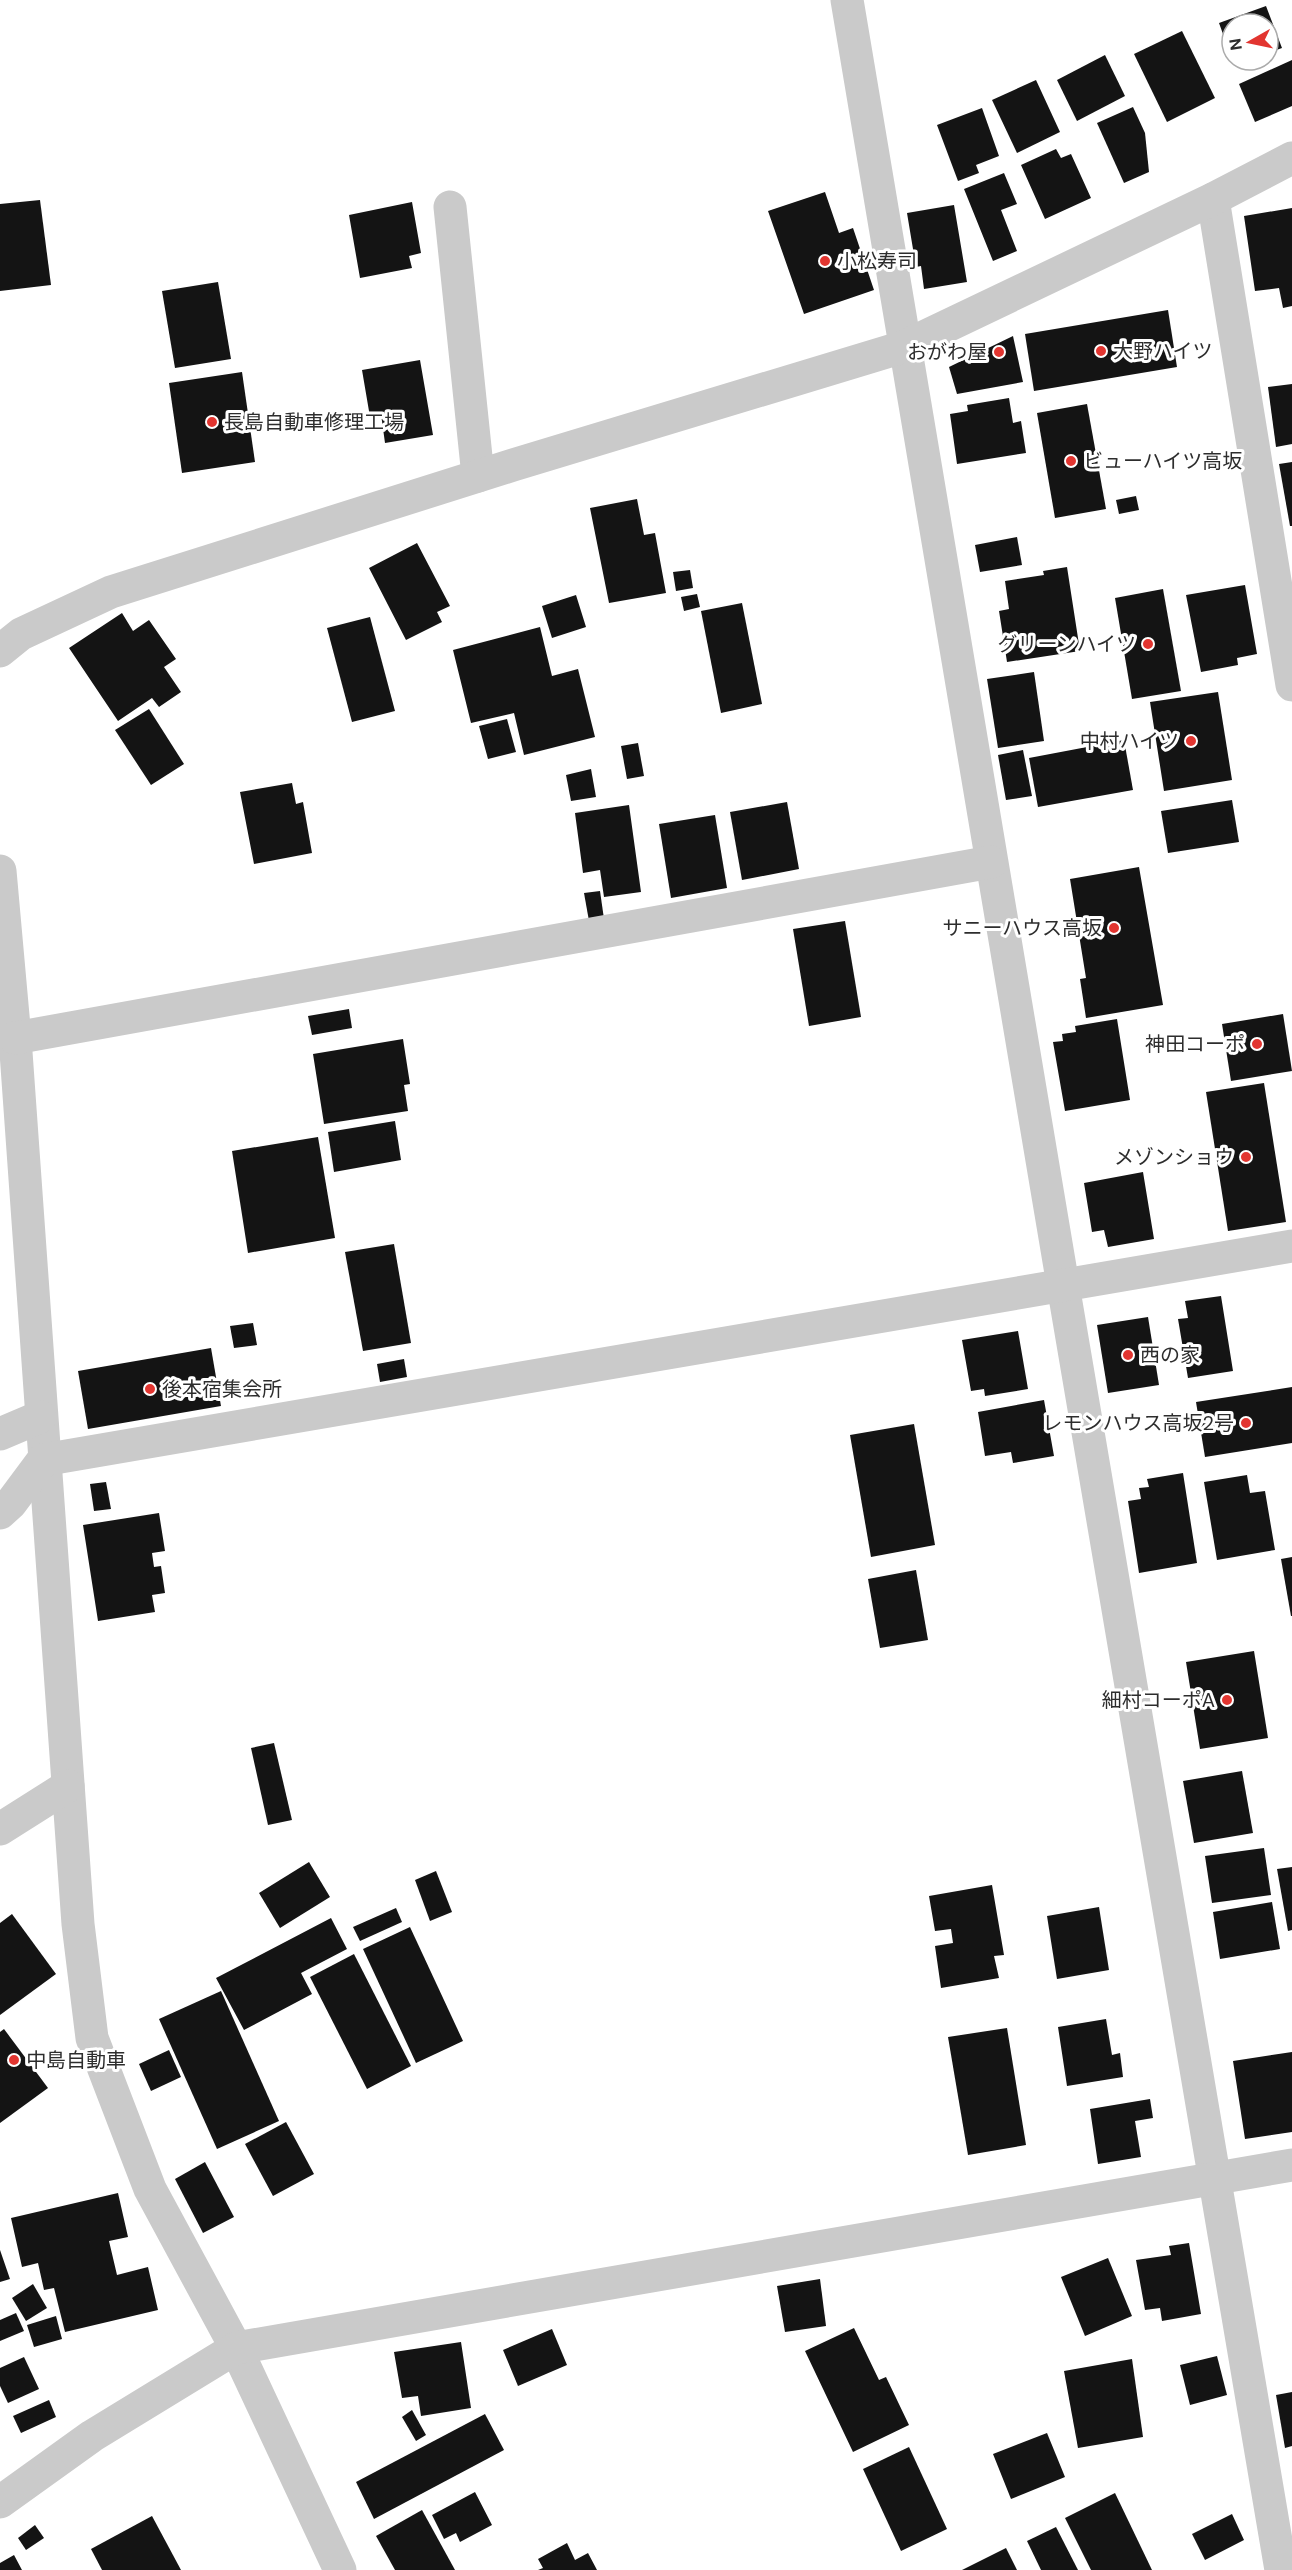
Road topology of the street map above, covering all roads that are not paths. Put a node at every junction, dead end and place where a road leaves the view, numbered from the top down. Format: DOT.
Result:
graph roads {
  1 [pos="847,0"];
  2 [pos="1292,158"];
  3 [pos="1213,199"];
  4 [pos="450,207"];
  5 [pos="903,347"];
  6 [pos="478,477"];
  7 [pos="1283,570"];
  8 [pos="0,651"];
  9 [pos="1292,685"];
  10 [pos="991,862"];
  11 [pos="0,870"];
  12 [pos="15,1038"];
  13 [pos="11,1147"];
  14 [pos="1292,1246"];
  15 [pos="1063,1284"];
  16 [pos="40,1417"];
  17 [pos="0,1434"];
  18 [pos="43,1460"];
  19 [pos="0,1513"];
  20 [pos="68,1786"];
  21 [pos="0,1829"];
  22 [pos="1292,2165"];
  23 [pos="1212,2177"];
  24 [pos="236,2348"];
  25 [pos="0,2502"];
  26 [pos="340,2570"];
  27 [pos="1281,2570"];
  1 -- 5 [label="street"];
  2 -- 3 [label="street"];
  3 -- 5 [label="street"];
  3 -- 7 [label="street"];
  4 -- 6 [label="street"];
  5 -- 6 [label="street"];
  5 -- 10 [label="street"];
  6 -- 8 [label="street"];
  7 -- 9 [label="street"];
  10 -- 12 [label="street"];
  10 -- 15 [label="street"];
  11 -- 12 [label="street"];
  12 -- 13 [label="street"];
  13 -- 16 [label="street"];
  14 -- 15 [label="street"];
  15 -- 18 [label="street"];
  15 -- 23 [label="street"];
  16 -- 17 [label="street"];
  16 -- 18 [label="street"];
  18 -- 19 [label="street"];
  18 -- 20 [label="street"];
  20 -- 21 [label="street"];
  20 -- 24 [label="street"];
  22 -- 23 [label="street"];
  23 -- 24 [label="street"];
  23 -- 27 [label="street"];
  24 -- 25 [label="street"];
  24 -- 26 [label="street"];
}
